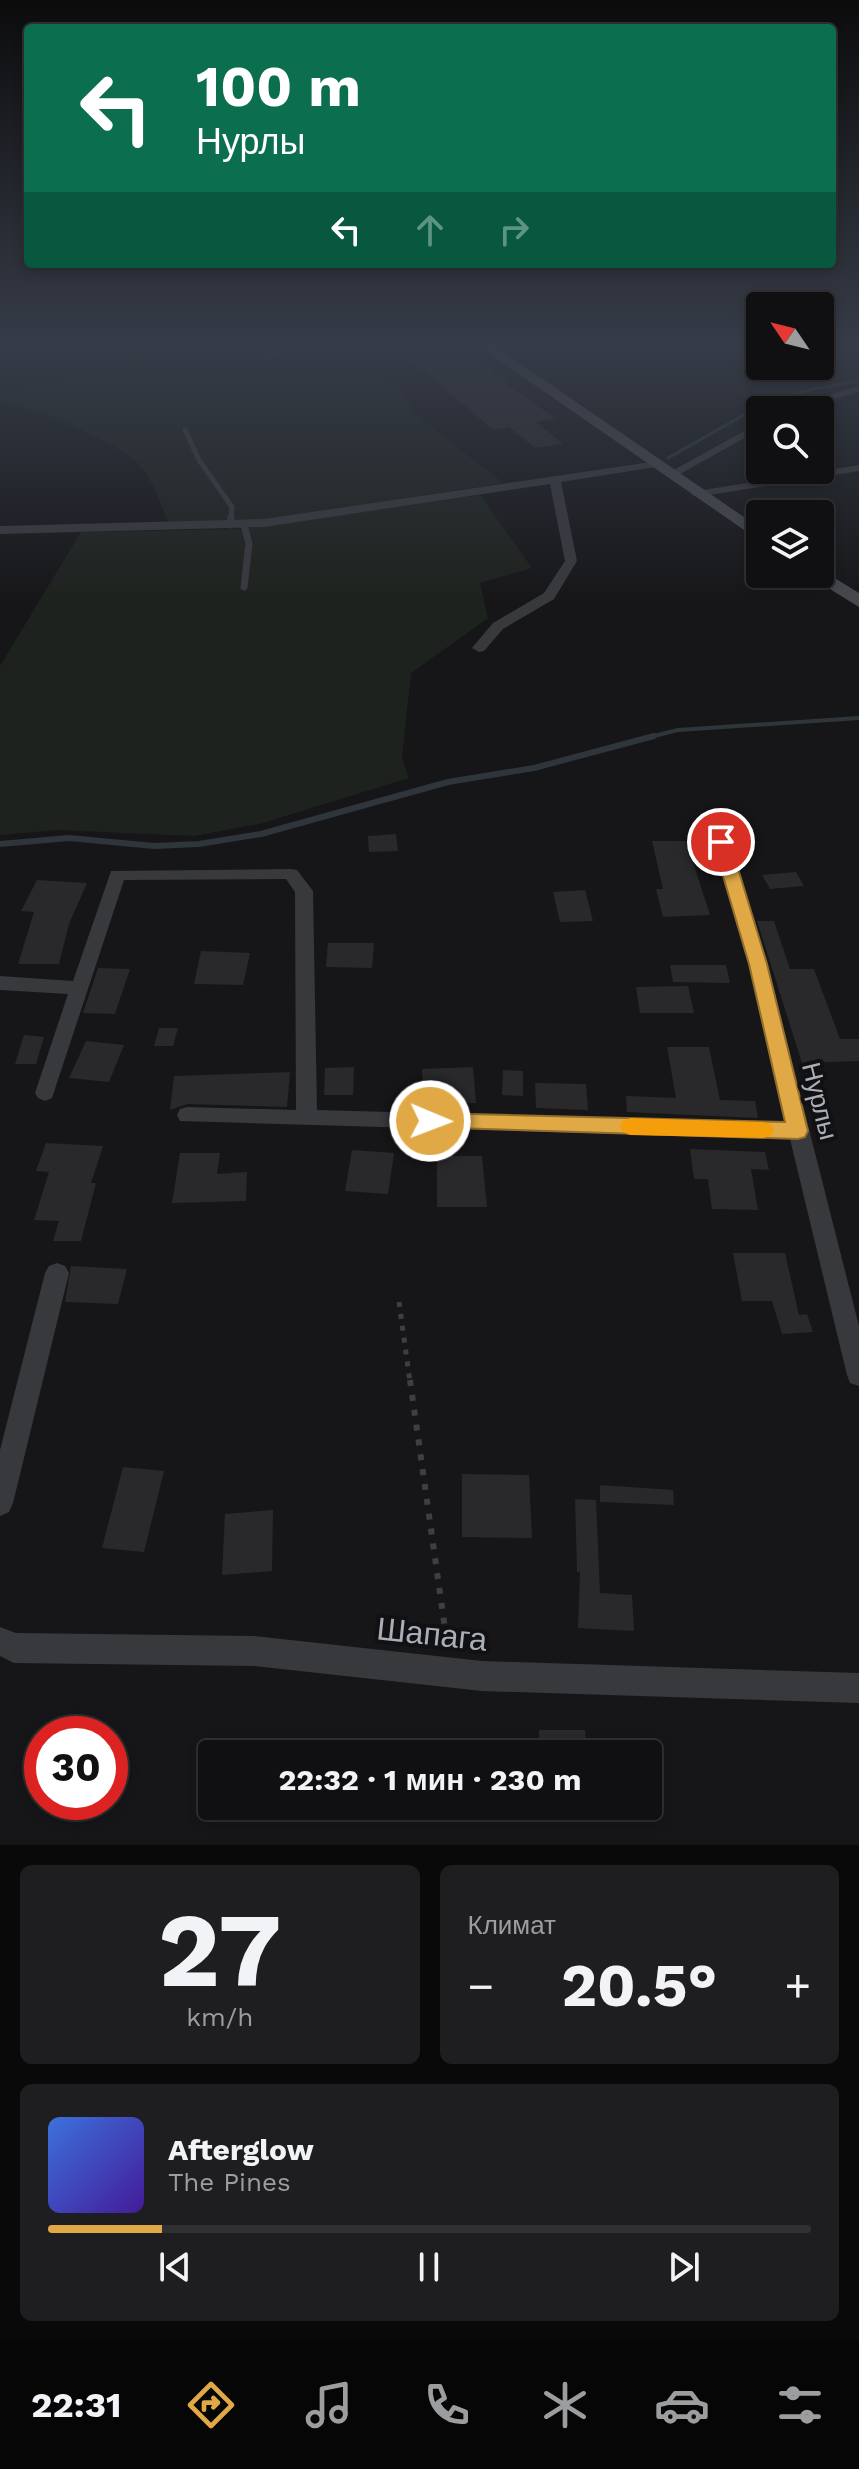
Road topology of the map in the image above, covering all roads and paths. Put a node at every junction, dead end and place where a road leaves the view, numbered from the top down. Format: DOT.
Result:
graph roads {
  1 [pos="186,433"];
  2 [pos="612,433"];
  3 [pos="743,433"];
  4 [pos="859,468"];
  5 [pos="665,470"];
  6 [pos="555,481"];
  7 [pos="697,494"];
  8 [pos="238,525"];
  9 [pos="746,527"];
  10 [pos="0,530"];
  11 [pos="834,585"];
  12 [pos="244,587"];
  13 [pos="859,601"];
  14 [pos="479,648"];
  15 [pos="721,842"];
  16 [pos="0,983"];
  17 [pos="79,988"];
  18 [pos="45,1093"];
  19 [pos="187,1115"];
  20 [pos="307,1118"];
  21 [pos="798,1131"];
  22 [pos="57,1273"];
  23 [pos="399,1302"];
  24 [pos="859,1375"];
  25 [pos="0,1503"];
  26 [pos="0,1641"];
  27 [pos="452,1672"];
  28 [pos="859,1688"];
  1 -- 8 [label="lane"];
  2 -- 5 [label="main road"];
  3 -- 5 [label="street"];
  4 -- 7 [label="street"];
  5 -- 6 [label="street"];
  5 -- 7 [label="main road"];
  6 -- 8 [label="street"];
  6 -- 14 [label="street"];
  7 -- 9 [label="main road"];
  8 -- 10 [label="street"];
  8 -- 12 [label="lane"];
  11 -- 13 [label="main road"];
  15 -- 21 [label="street, Нурлы"];
  16 -- 17 [label="street"];
  17 -- 18 [label="street"];
  17 -- 20 [label="street"];
  19 -- 20 [label="street"];
  20 -- 21 [label="street"];
  21 -- 24 [label="street, Нурлы"];
  22 -- 25 [label="street"];
  23 -- 27 [label="path"];
  26 -- 27 [label="street, Шапага"];
  27 -- 28 [label="street, Шапага"];
}
